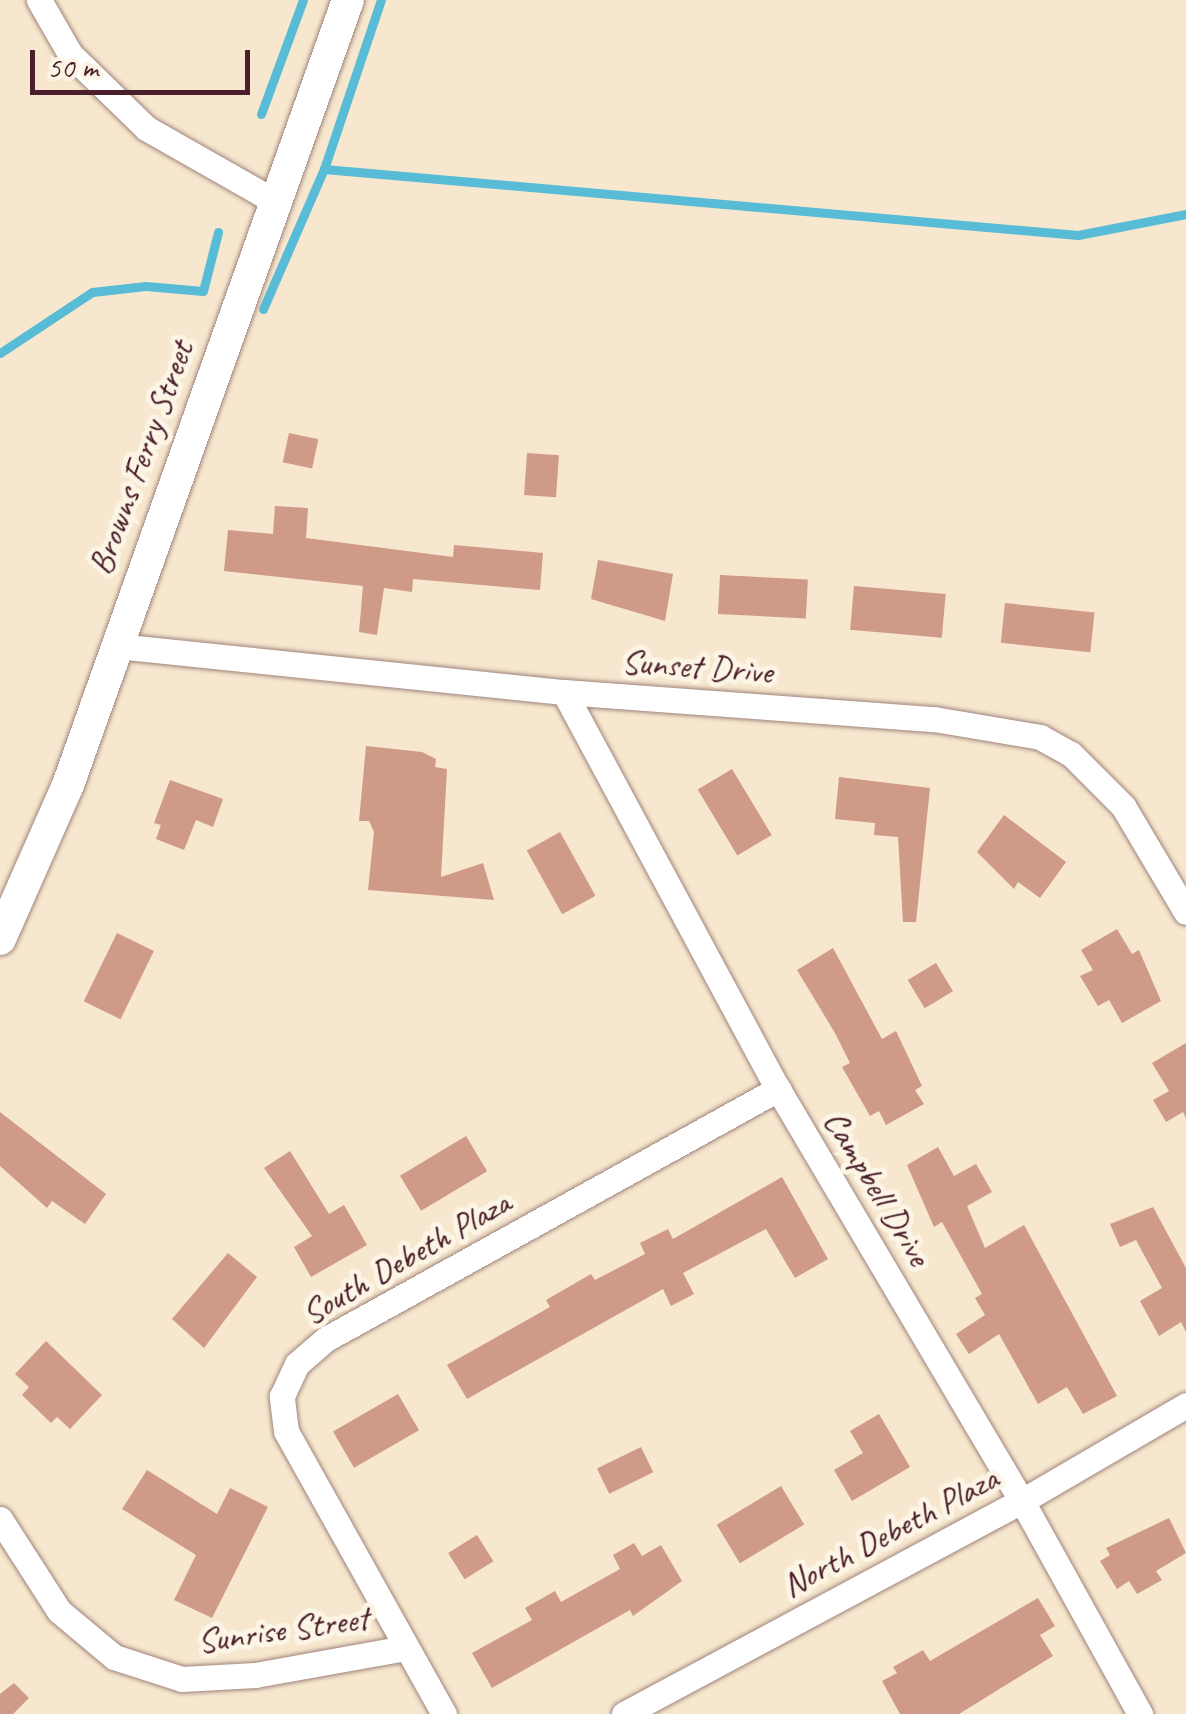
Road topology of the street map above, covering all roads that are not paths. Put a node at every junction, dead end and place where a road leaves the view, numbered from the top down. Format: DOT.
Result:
graph roads {
  1 [pos="39,0"];
  2 [pos="348,0"];
  3 [pos="276,202"];
  4 [pos="117,646"];
  5 [pos="564,692"];
  6 [pos="1186,912"];
  7 [pos="0,939"];
  8 [pos="778,1089"];
  9 [pos="1186,1404"];
  10 [pos="1022,1500"];
  11 [pos="0,1519"];
  12 [pos="406,1648"];
  13 [pos="444,1714"];
  14 [pos="624,1714"];
  15 [pos="1140,1714"];
  1 -- 3 [label="street"];
  2 -- 3 [label="street, Browns Ferry Street"];
  3 -- 4 [label="street, Browns Ferry Street"];
  4 -- 5 [label="street, Sunset Drive"];
  4 -- 7 [label="street, Browns Ferry Street"];
  5 -- 6 [label="street, Sunset Drive"];
  5 -- 8 [label="street, Campbell Drive"];
  8 -- 10 [label="street, Campbell Drive"];
  8 -- 12 [label="street, South Debeth Plaza"];
  9 -- 10 [label="street, North Debeth Plaza"];
  10 -- 14 [label="street, North Debeth Plaza"];
  10 -- 15 [label="street, Campbell Drive"];
  11 -- 12 [label="street, Sunrise Street"];
  12 -- 13 [label="street"];
}
